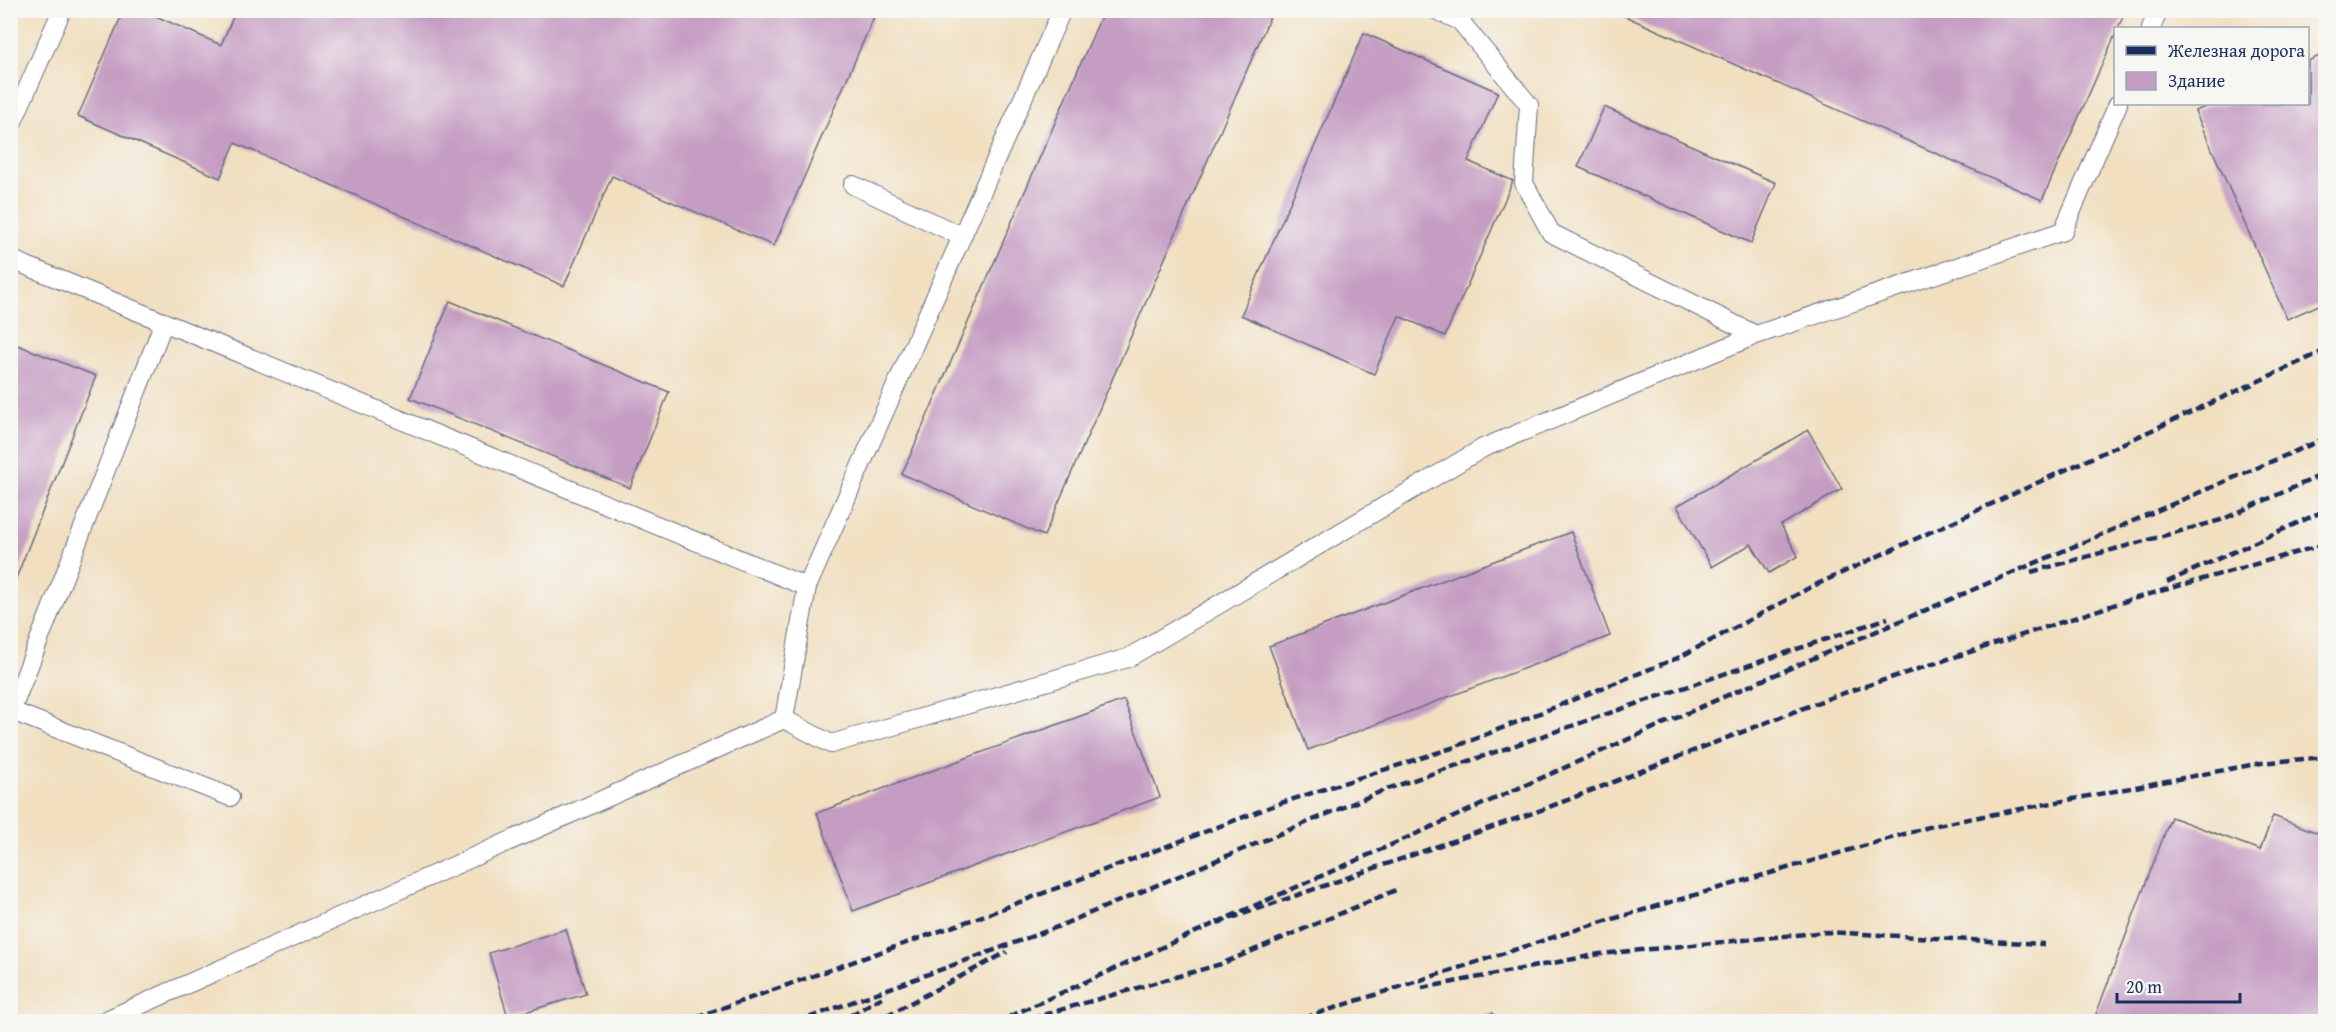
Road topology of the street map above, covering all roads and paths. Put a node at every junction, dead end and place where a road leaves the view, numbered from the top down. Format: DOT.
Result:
graph roads {
  1 [pos="62,10"];
  2 [pos="1062,10"];
  3 [pos="1436,10"];
  4 [pos="2159,10"];
  5 [pos="2151,27"];
  6 [pos="2118,105"];
  7 [pos="10,128"];
  8 [pos="853,185"];
  9 [pos="962,236"];
  10 [pos="10,259"];
  11 [pos="164,322"];
  12 [pos="1756,335"];
  13 [pos="807,587"];
  14 [pos="11,712"];
  15 [pos="784,719"];
  16 [pos="230,797"];
  17 [pos="102,1022"];
  1 -- 7 [label="lane"];
  2 -- 9 [label="lane"];
  3 -- 12 [label="lane"];
  4 -- 5 [label="lane"];
  6 -- 12 [label="lane"];
  8 -- 9 [label="lane"];
  9 -- 13 [label="lane"];
  10 -- 11 [label="lane"];
  11 -- 13 [label="lane"];
  11 -- 14 [label="lane"];
  12 -- 15 [label="lane"];
  13 -- 15 [label="lane"];
  14 -- 16 [label="lane"];
  15 -- 17 [label="lane"];
}
